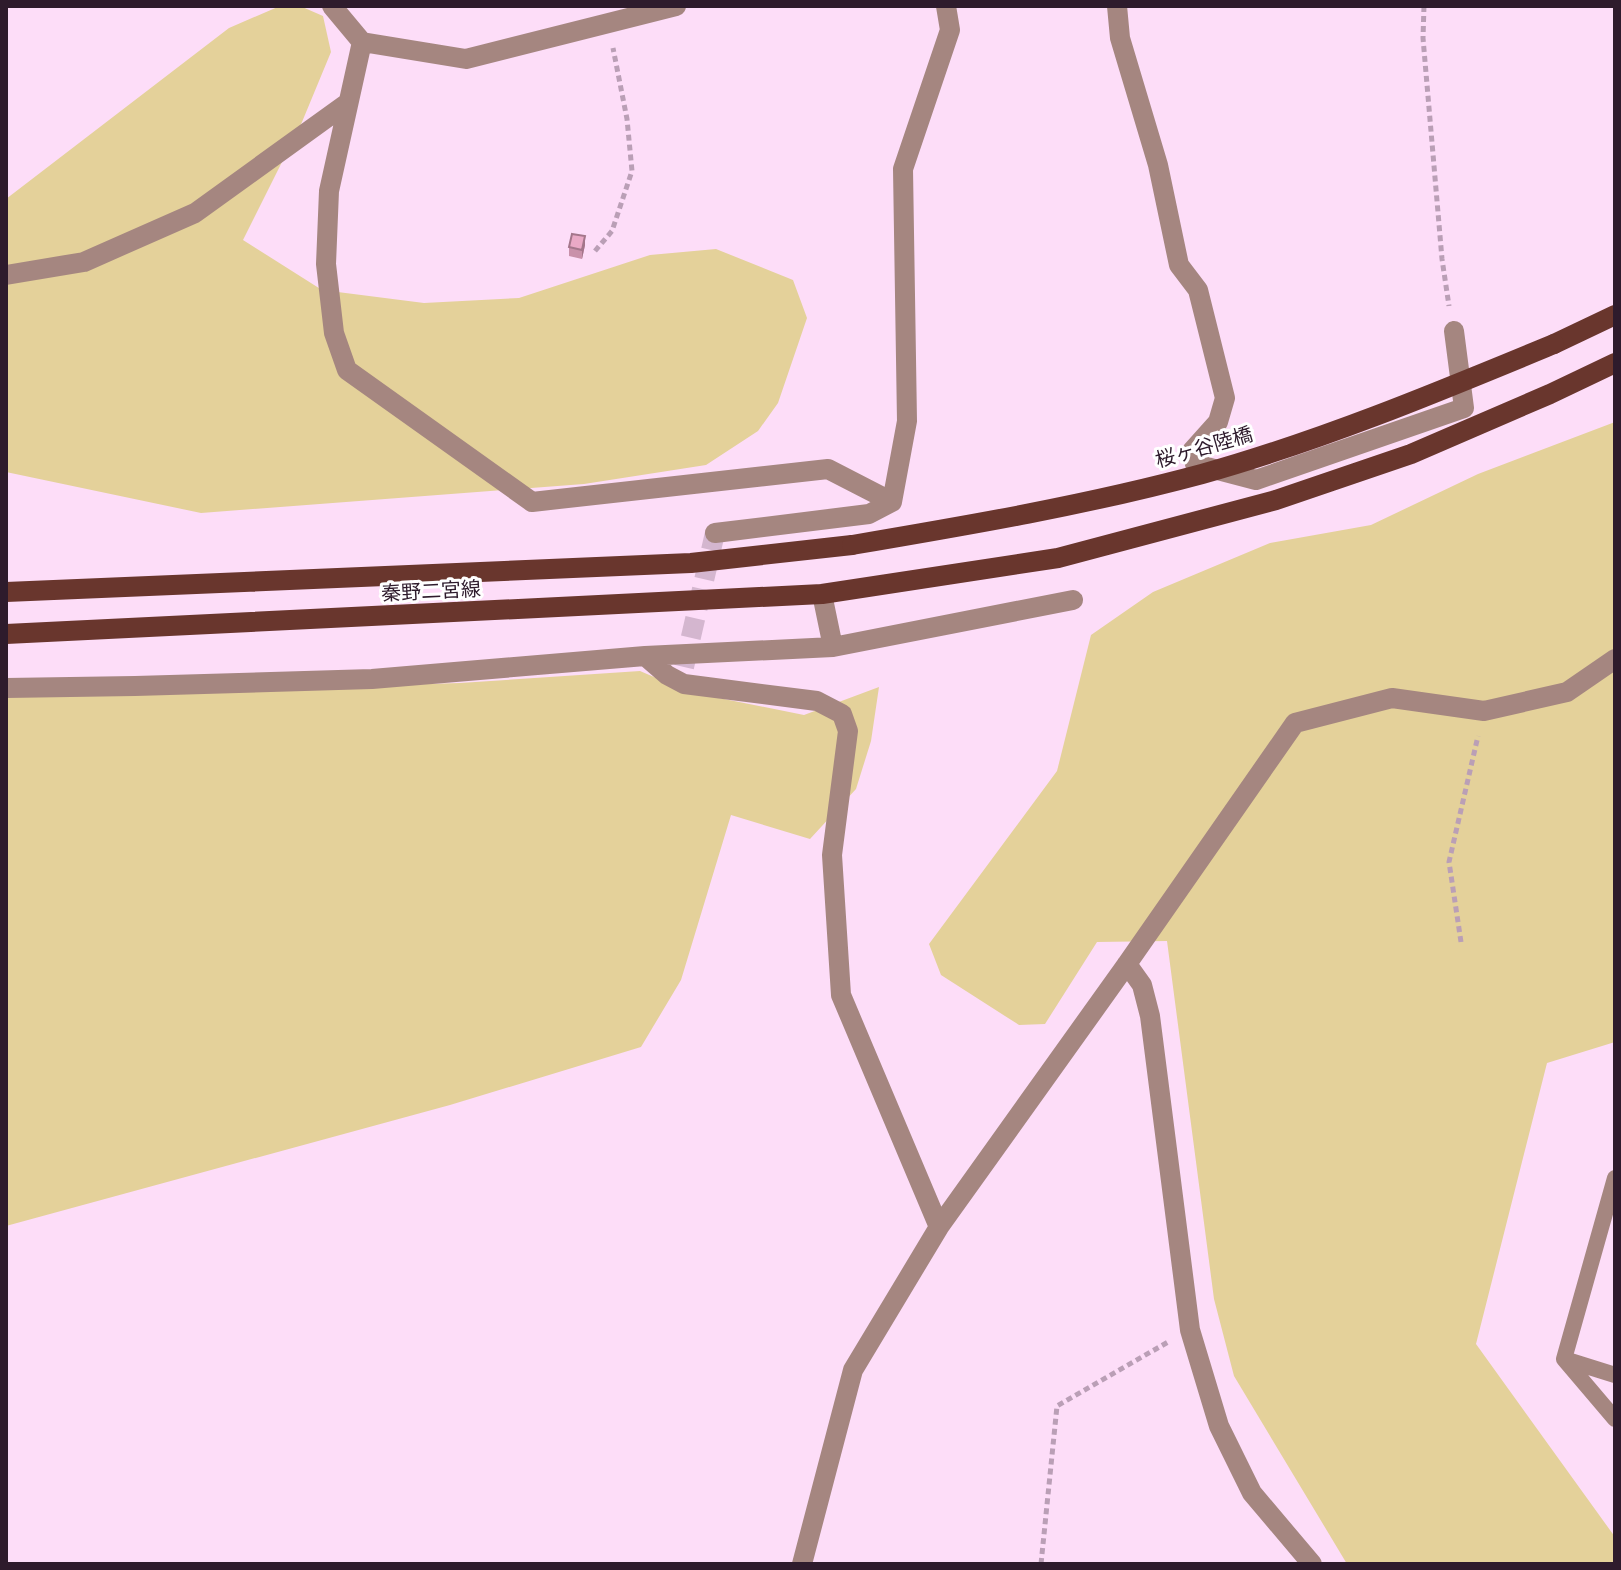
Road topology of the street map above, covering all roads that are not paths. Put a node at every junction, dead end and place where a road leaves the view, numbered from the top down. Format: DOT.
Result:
graph roads {
  1 [pos="332,6"];
  2 [pos="676,6"];
  3 [pos="946,6"];
  4 [pos="1117,6"];
  5 [pos="362,42"];
  6 [pos="346,104"];
  7 [pos="6,275"];
  8 [pos="1615,315"];
  9 [pos="1454,331"];
  10 [pos="1615,363"];
  11 [pos="892,502"];
  12 [pos="715,533"];
  13 [pos="852,545"];
  14 [pos="6,592"];
  15 [pos="822,594"];
  16 [pos="1073,600"];
  17 [pos="6,634"];
  18 [pos="833,647"];
  19 [pos="645,656"];
  20 [pos="1615,659"];
  21 [pos="6,688"];
  22 [pos="1127,964"];
  23 [pos="1615,1178"];
  24 [pos="939,1227"];
  25 [pos="1564,1359"];
  26 [pos="1615,1375"];
  27 [pos="1615,1419"];
  28 [pos="802,1564"];
  29 [pos="1312,1564"];
  1 -- 5 [label="street"];
  2 -- 5 [label="street"];
  3 -- 11 [label="street"];
  4 -- 9 [label="street"];
  5 -- 6 [label="street"];
  6 -- 7 [label="street"];
  6 -- 11 [label="street"];
  8 -- 13 [label="main road, 桜ヶ谷陸橋, bridge"];
  10 -- 15 [label="main road, 秦野二宮線"];
  11 -- 12 [label="street"];
  13 -- 14 [label="main road, 秦野二宮線"];
  15 -- 17 [label="main road, 秦野二宮線"];
  15 -- 18 [label="street"];
  16 -- 18 [label="street"];
  18 -- 19 [label="street"];
  19 -- 21 [label="street"];
  19 -- 24 [label="street"];
  20 -- 22 [label="street"];
  22 -- 24 [label="street"];
  22 -- 29 [label="street"];
  23 -- 25 [label="lane"];
  24 -- 28 [label="street"];
  25 -- 26 [label="lane"];
  25 -- 27 [label="lane"];
}
